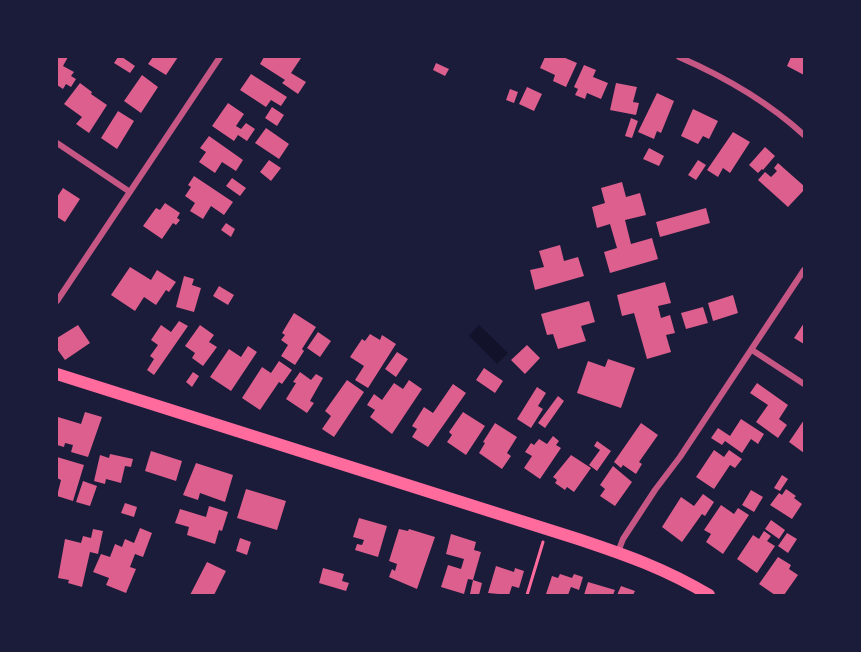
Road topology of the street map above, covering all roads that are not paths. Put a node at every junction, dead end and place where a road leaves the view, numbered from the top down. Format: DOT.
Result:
graph roads {
  1 [pos="220,57"];
  2 [pos="679,57"];
  3 [pos="804,135"];
  4 [pos="57,143"];
  5 [pos="130,192"];
  6 [pos="804,270"];
  7 [pos="57,301"];
  8 [pos="752,350"];
  9 [pos="57,374"];
  10 [pos="804,384"];
  11 [pos="618,552"];
  12 [pos="709,595"];
  1 -- 5 [label="street"];
  2 -- 3 [label="street"];
  4 -- 5 [label="street"];
  5 -- 7 [label="street"];
  6 -- 8 [label="street"];
  8 -- 10 [label="street"];
  8 -- 11 [label="street"];
  9 -- 11 [label="main road"];
  11 -- 12 [label="main road"];
}
